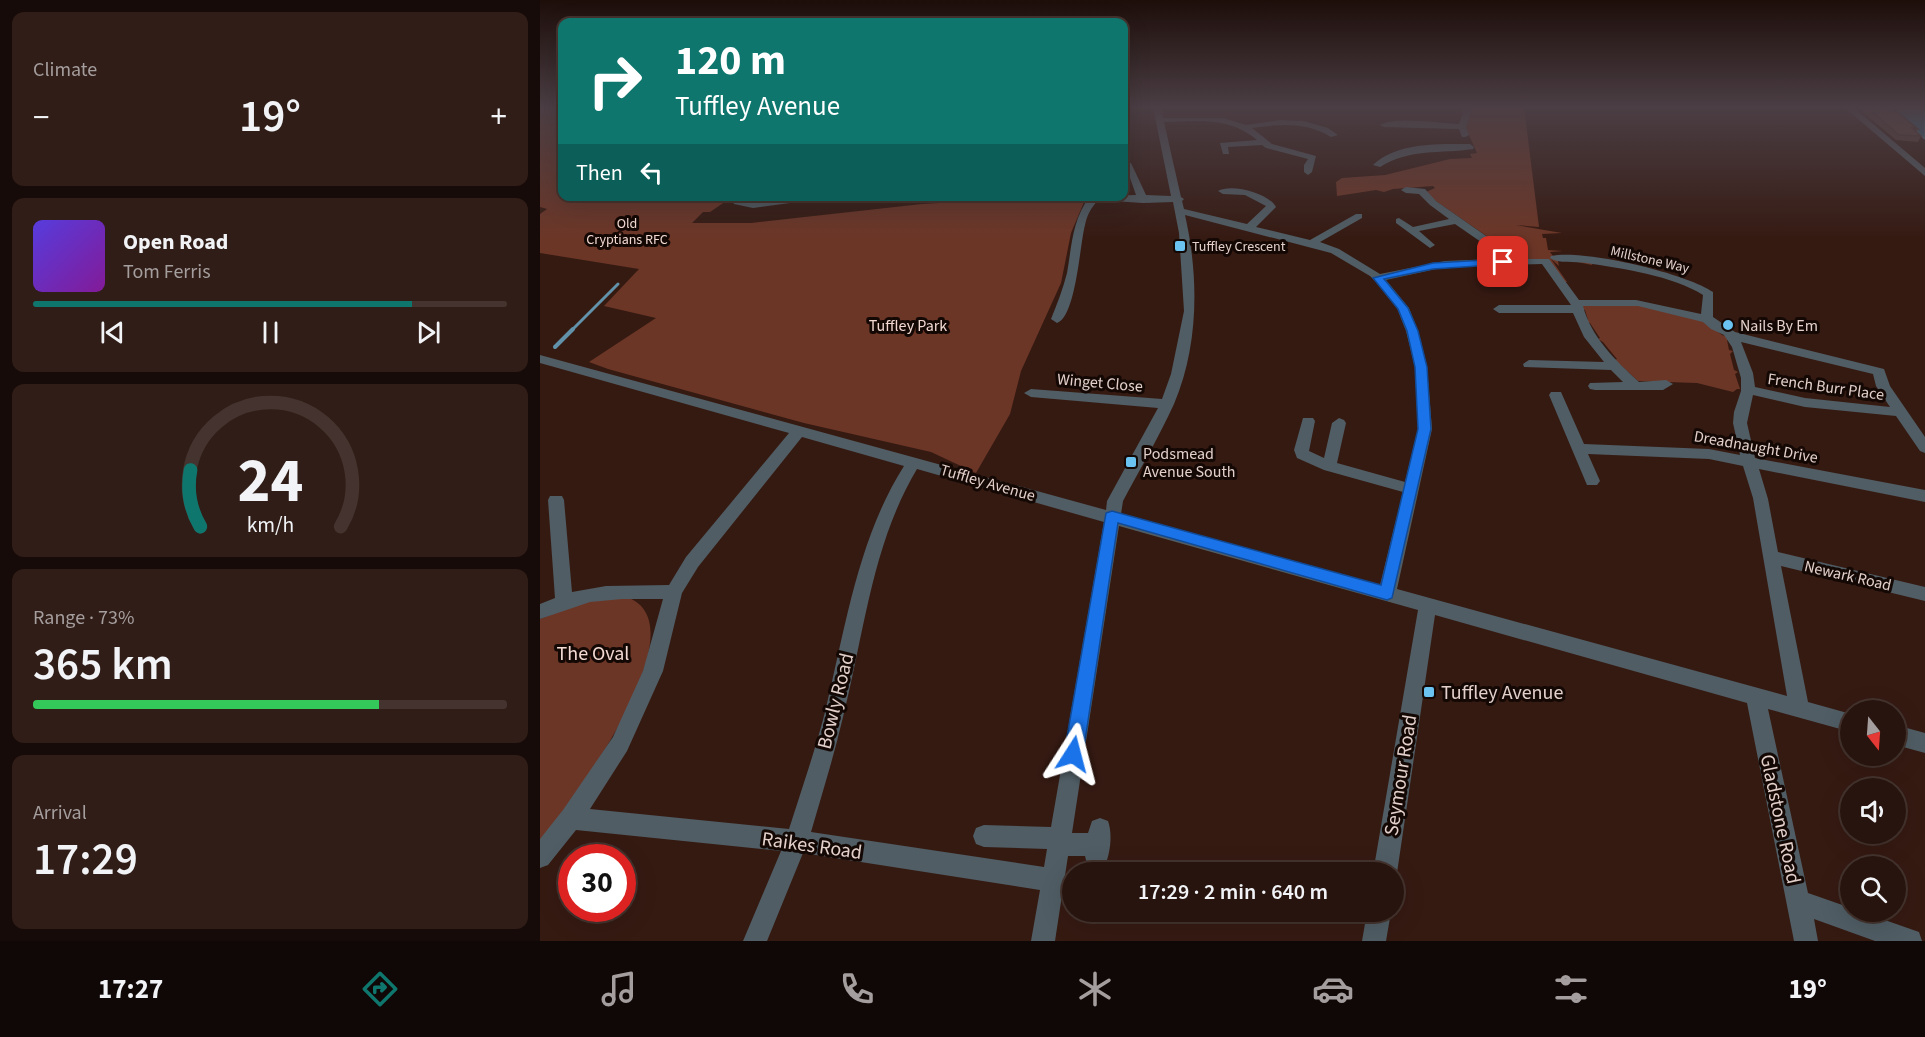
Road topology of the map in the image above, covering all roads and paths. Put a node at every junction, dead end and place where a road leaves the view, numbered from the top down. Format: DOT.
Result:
graph roads {
  1 [pos="1167,151"];
  2 [pos="1285,151"];
  3 [pos="1416,151"];
  4 [pos="1899,151"];
  5 [pos="1377,161"];
  6 [pos="1128,166"];
  7 [pos="1308,172"];
  8 [pos="1925,173"];
  9 [pos="1433,187"];
  10 [pos="1406,190"];
  11 [pos="1420,190"];
  12 [pos="1223,191"];
  13 [pos="1128,199"];
  14 [pos="1143,200"];
  15 [pos="736,201"];
  16 [pos="791,201"];
  17 [pos="1090,201"];
  18 [pos="1180,205"];
  19 [pos="1359,216"];
  20 [pos="1458,220"];
  21 [pos="1399,221"];
  22 [pos="1249,228"];
  23 [pos="1411,231"];
  24 [pos="1311,243"];
  25 [pos="1430,245"];
  26 [pos="1555,258"];
  27 [pos="1501,262"];
  28 [pos="1072,267"];
  29 [pos="1085,267"];
  30 [pos="1378,278"];
  31 [pos="1576,306"];
  32 [pos="1499,309"];
  33 [pos="1057,319"];
  34 [pos="1707,320"];
  35 [pos="1730,335"];
  36 [pos="540,358"];
  37 [pos="1529,364"];
  38 [pos="1614,366"];
  39 [pos="1666,384"];
  40 [pos="1595,386"];
  41 [pos="1637,387"];
  42 [pos="1749,390"];
  43 [pos="1031,393"];
  44 [pos="1557,395"];
  45 [pos="1167,404"];
  46 [pos="1900,412"];
  47 [pos="1308,420"];
  48 [pos="1339,423"];
  49 [pos="798,432"];
  50 [pos="1925,448"];
  51 [pos="1579,449"];
  52 [pos="915,461"];
  53 [pos="1750,461"];
  54 [pos="1329,466"];
  55 [pos="1592,481"];
  56 [pos="1412,489"];
  57 [pos="1925,496"];
  58 [pos="556,500"];
  59 [pos="1112,516"];
  60 [pos="1770,557"];
  61 [pos="674,592"];
  62 [pos="1387,594"];
  63 [pos="1925,594"];
  64 [pos="564,600"];
  65 [pos="1428,606"];
  66 [pos="540,612"];
  67 [pos="1755,696"];
  68 [pos="1799,708"];
  69 [pos="1840,720"];
  70 [pos="1906,738"];
  71 [pos="1925,743"];
  72 [pos="571,818"];
  73 [pos="984,836"];
  74 [pos="796,841"];
  75 [pos="1059,841"];
  76 [pos="1098,845"];
  77 [pos="540,857"];
  78 [pos="1387,862"];
  79 [pos="1053,880"];
  80 [pos="1799,902"];
  81 [pos="1377,922"];
  82 [pos="755,941"];
  83 [pos="1043,941"];
  84 [pos="1374,941"];
  85 [pos="1806,941"];
  86 [pos="1910,941"];
  1 -- 18 [label="street"];
  2 -- 7 [label="street"];
  3 -- 5 [label="street"];
  4 -- 8 [label="street"];
  6 -- 14 [label="street"];
  9 -- 11 [label="street"];
  10 -- 11 [label="street"];
  11 -- 20 [label="street"];
  12 -- 22 [label="street"];
  13 -- 14 [label="street"];
  14 -- 18 [label="street"];
  15 -- 16 [label="street"];
  17 -- 28 [label="street"];
  18 -- 22 [label="street"];
  18 -- 45 [label="street"];
  19 -- 24 [label="street"];
  20 -- 23 [label="street"];
  20 -- 27 [label="street"];
  21 -- 23 [label="street"];
  22 -- 24 [label="street"];
  23 -- 25 [label="street"];
  24 -- 30 [label="street"];
  26 -- 34 [label="street, Millstone Way"];
  27 -- 30 [label="street"];
  27 -- 31 [label="street"];
  28 -- 29 [label="street"];
  28 -- 33 [label="street"];
  30 -- 56 [label="street"];
  31 -- 32 [label="street"];
  31 -- 34 [label="street"];
  31 -- 38 [label="street"];
  34 -- 35 [label="street"];
  35 -- 42 [label="street"];
  35 -- 46 [label="street"];
  36 -- 49 [label="street, Tuffley Avenue"];
  37 -- 38 [label="street"];
  38 -- 41 [label="street"];
  39 -- 41 [label="street"];
  40 -- 41 [label="street"];
  42 -- 46 [label="street, French Burr Place"];
  42 -- 53 [label="street"];
  43 -- 45 [label="street, Winget Close"];
  44 -- 51 [label="street"];
  45 -- 59 [label="street"];
  46 -- 50 [label="street"];
  47 -- 54 [label="street"];
  48 -- 54 [label="street"];
  49 -- 52 [label="street, Tuffley Avenue"];
  49 -- 61 [label="street"];
  51 -- 53 [label="street, Dreadnaught Drive"];
  51 -- 55 [label="street"];
  52 -- 59 [label="street, Tuffley Avenue"];
  52 -- 74 [label="street, Bowly Road"];
  53 -- 57 [label="street, Dreadnaught Drive"];
  53 -- 60 [label="street"];
  54 -- 56 [label="street"];
  56 -- 62 [label="street"];
  58 -- 64 [label="street"];
  59 -- 62 [label="street, Tuffley Avenue"];
  59 -- 75 [label="street"];
  60 -- 63 [label="street, Newark Road"];
  60 -- 68 [label="street"];
  61 -- 64 [label="street"];
  61 -- 72 [label="street"];
  62 -- 65 [label="street, Tuffley Avenue"];
  64 -- 66 [label="street"];
  65 -- 67 [label="street, Tuffley Avenue"];
  65 -- 78 [label="street, Seymour Road"];
  67 -- 68 [label="street, Tuffley Avenue"];
  67 -- 80 [label="street, Gladstone Road"];
  68 -- 69 [label="street, Tuffley Avenue"];
  70 -- 71 [label="street"];
  72 -- 74 [label="street, Raikes Road"];
  72 -- 77 [label="street"];
  73 -- 75 [label="street"];
  74 -- 79 [label="street, Raikes Road"];
  74 -- 82 [label="street, Bowly Road"];
  75 -- 76 [label="street"];
  75 -- 79 [label="street"];
  79 -- 83 [label="street"];
  80 -- 85 [label="street, Gladstone Road"];
  80 -- 86 [label="street"];
  81 -- 84 [label="street"];
}
